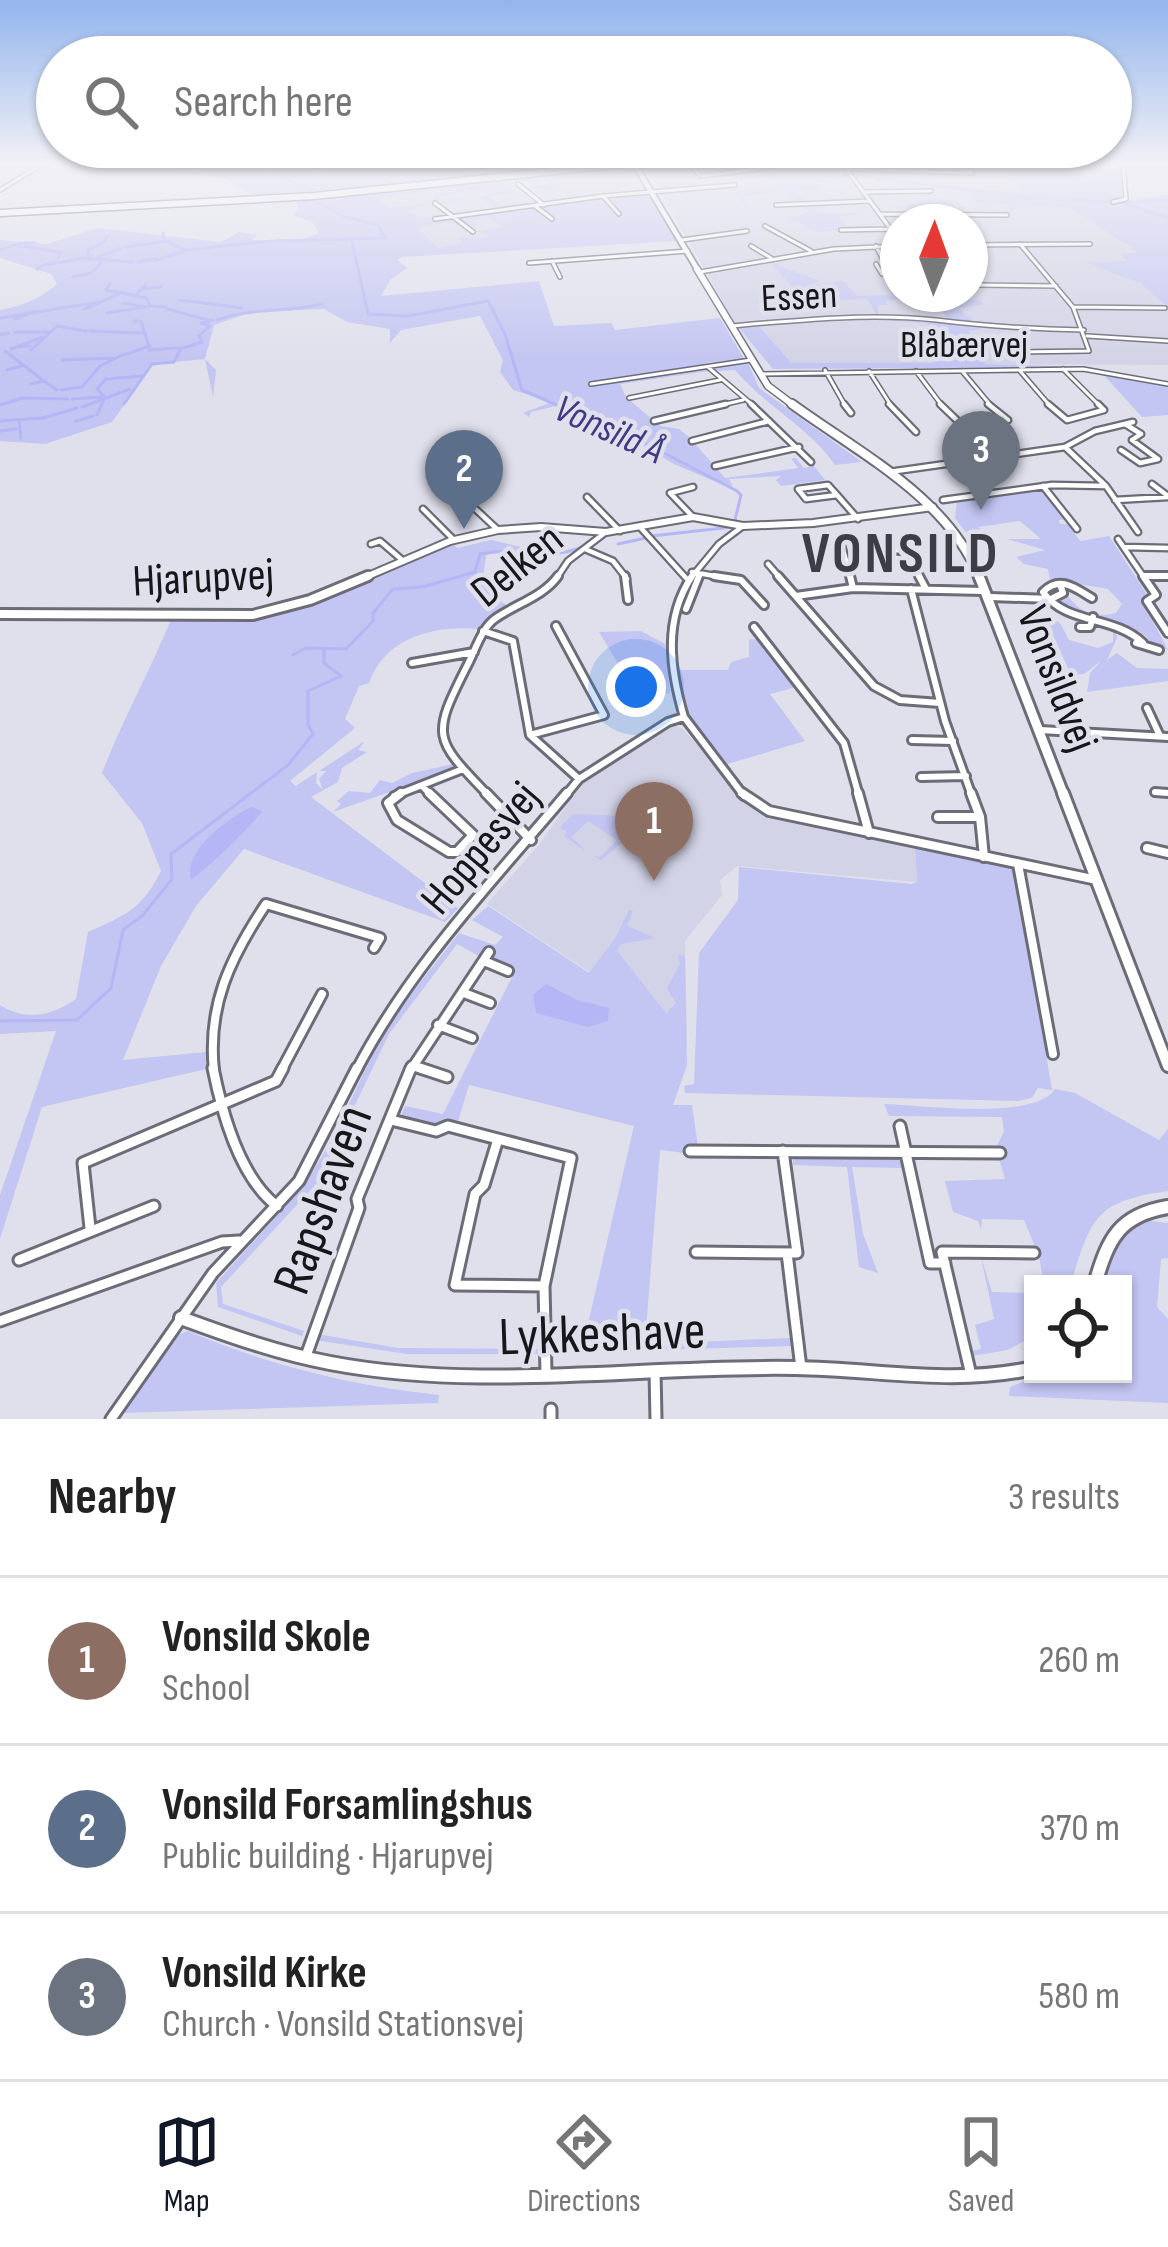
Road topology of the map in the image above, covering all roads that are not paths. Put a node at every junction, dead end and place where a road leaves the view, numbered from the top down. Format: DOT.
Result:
graph roads {
  1 [pos="469,229"];
  2 [pos="675,229"];
  3 [pos="771,229"];
  4 [pos="879,229"];
  5 [pos="841,230"];
  6 [pos="747,231"];
  7 [pos="473,232"];
  8 [pos="682,240"];
  9 [pos="1019,244"];
  10 [pos="1090,244"];
  11 [pos="880,245"];
  12 [pos="988,245"];
  13 [pos="751,246"];
  14 [pos="876,246"];
  15 [pos="688,251"];
  16 [pos="814,252"];
  17 [pos="774,260"];
  18 [pos="552,261"];
  19 [pos="529,263"];
  20 [pos="876,265"];
  21 [pos="700,272"];
  22 [pos="560,277"];
  23 [pos="988,285"];
  24 [pos="1056,286"];
  25 [pos="1073,307"];
  26 [pos="1166,308"];
  27 [pos="731,326"];
  28 [pos="1085,333"];
  29 [pos="1168,340"];
  30 [pos="1015,352"];
  31 [pos="752,360"];
  32 [pos="710,368"];
  33 [pos="1063,369"];
  34 [pos="825,370"];
  35 [pos="869,371"];
  36 [pos="916,371"];
  37 [pos="962,371"];
  38 [pos="1020,371"];
  39 [pos="759,374"];
  40 [pos="721,380"];
  41 [pos="591,385"];
  42 [pos="1168,385"];
  43 [pos="629,398"];
  44 [pos="743,400"];
  45 [pos="850,412"];
  46 [pos="770,421"];
  47 [pos="653,422"];
  48 [pos="916,432"];
  49 [pos="692,441"];
  50 [pos="799,447"];
  51 [pos="1065,447"];
  52 [pos="1121,450"];
  53 [pos="811,462"];
  54 [pos="716,466"];
  55 [pos="885,472"];
  56 [pos="1152,484"];
  57 [pos="1106,485"];
  58 [pos="1043,486"];
  59 [pos="694,487"];
  60 [pos="837,495"];
  61 [pos="587,497"];
  62 [pos="1167,497"];
  63 [pos="943,500"];
  64 [pos="1115,500"];
  65 [pos="469,503"];
  66 [pos="933,507"];
  67 [pos="423,509"];
  68 [pos="693,518"];
  69 [pos="858,519"];
  70 [pos="743,526"];
  71 [pos="640,527"];
  72 [pos="1077,529"];
  73 [pos="498,530"];
  74 [pos="620,531"];
  75 [pos="606,532"];
  76 [pos="1138,532"];
  77 [pos="1118,539"];
  78 [pos="454,540"];
  79 [pos="371,544"];
  80 [pos="842,546"];
  81 [pos="1124,548"];
  82 [pos="1168,548"];
  83 [pos="585,549"];
  84 [pos="400,559"];
  85 [pos="914,559"];
  86 [pos="769,565"];
  87 [pos="693,574"];
  88 [pos="1144,576"];
  89 [pos="1168,576"];
  90 [pos="1060,583"];
  91 [pos="853,588"];
  92 [pos="911,589"];
  93 [pos="926,589"];
  94 [pos="989,594"];
  95 [pos="796,596"];
  96 [pos="1092,598"];
  97 [pos="1045,599"];
  98 [pos="628,600"];
  99 [pos="764,605"];
  100 [pos="686,609"];
  101 [pos="0,614"];
  102 [pos="1093,616"];
  103 [pos="1157,616"];
  104 [pos="1168,617"];
  105 [pos="556,626"];
  106 [pos="754,627"];
  107 [pos="1080,627"];
  108 [pos="483,631"];
  109 [pos="1168,633"];
  110 [pos="1159,650"];
  111 [pos="473,652"];
  112 [pos="412,663"];
  113 [pos="940,703"];
  114 [pos="1147,708"];
  115 [pos="683,717"];
  116 [pos="1040,730"];
  117 [pos="530,735"];
  118 [pos="1164,736"];
  119 [pos="912,740"];
  120 [pos="952,741"];
  121 [pos="463,769"];
  122 [pos="966,776"];
  123 [pos="921,777"];
  124 [pos="579,779"];
  125 [pos="422,786"];
  126 [pos="1155,792"];
  127 [pos="1168,793"];
  128 [pos="938,817"];
  129 [pos="980,817"];
  130 [pos="869,833"];
  131 [pos="531,840"];
  132 [pos="1147,848"];
  133 [pos="1168,853"];
  134 [pos="984,856"];
  135 [pos="1018,864"];
  136 [pos="1097,880"];
  137 [pos="374,948"];
  138 [pos="508,970"];
  139 [pos="464,993"];
  140 [pos="322,994"];
  141 [pos="490,1004"];
  142 [pos="438,1025"];
  143 [pos="472,1038"];
  144 [pos="1053,1054"];
  145 [pos="412,1066"];
  146 [pos="1168,1066"];
  147 [pos="447,1077"];
  148 [pos="222,1108"];
  149 [pos="391,1120"];
  150 [pos="900,1126"];
  151 [pos="498,1139"];
  152 [pos="690,1150"];
  153 [pos="783,1151"];
  154 [pos="905,1153"];
  155 [pos="1000,1154"];
  156 [pos="154,1206"];
  157 [pos="278,1206"];
  158 [pos="1165,1208"];
  159 [pos="90,1228"];
  160 [pos="243,1240"];
  161 [pos="696,1252"];
  162 [pos="787,1252"];
  163 [pos="1034,1252"];
  164 [pos="19,1259"];
  165 [pos="945,1263"];
  166 [pos="1098,1275"];
  167 [pos="544,1286"];
  168 [pos="181,1318"];
  169 [pos="0,1321"];
  170 [pos="304,1359"];
  171 [pos="801,1368"];
  172 [pos="1024,1369"];
  173 [pos="655,1371"];
  174 [pos="546,1376"];
  175 [pos="971,1378"];
  176 [pos="111,1419"];
  177 [pos="656,1419"];
  1 -- 7 [label="street"];
  2 -- 8 [label="main road, Vonsildvej"];
  3 -- 16 [label="street"];
  4 -- 5 [label="street"];
  6 -- 8 [label="street"];
  8 -- 15 [label="main road, Vonsildvej"];
  9 -- 10 [label="street"];
  9 -- 12 [label="street"];
  9 -- 24 [label="street"];
  11 -- 14 [label="street"];
  13 -- 17 [label="street"];
  14 -- 16 [label="street"];
  14 -- 20 [label="street"];
  15 -- 18 [label="street"];
  15 -- 21 [label="main road, Vonsildvej"];
  16 -- 17 [label="street"];
  17 -- 21 [label="street"];
  18 -- 19 [label="street"];
  18 -- 22 [label="street"];
  21 -- 27 [label="main road, Vonsildvej"];
  23 -- 24 [label="street"];
  24 -- 25 [label="street"];
  25 -- 26 [label="street"];
  25 -- 28 [label="street"];
  27 -- 28 [label="street, Essen"];
  27 -- 31 [label="main road, Vonsildvej"];
  28 -- 29 [label="street, Essen"];
  28 -- 30 [label="street, Essen"];
  31 -- 32 [label="street"];
  31 -- 39 [label="main road, Vonsildvej"];
  32 -- 40 [label="street"];
  32 -- 41 [label="street"];
  33 -- 38 [label="street, Blåbærvej"];
  33 -- 38 [label="street"];
  33 -- 42 [label="street, Blåbærvej"];
  34 -- 35 [label="street, Blåbærvej"];
  34 -- 39 [label="street, Blåbærvej"];
  34 -- 45 [label="street"];
  35 -- 36 [label="street, Blåbærvej"];
  35 -- 48 [label="street"];
  36 -- 37 [label="street, Blåbærvej"];
  36 -- 37 [label="street"];
  37 -- 38 [label="street, Blåbærvej"];
  39 -- 55 [label="main road, Vonsildvej"];
  40 -- 43 [label="street"];
  40 -- 44 [label="street"];
  44 -- 46 [label="street"];
  44 -- 47 [label="street"];
  46 -- 49 [label="street"];
  46 -- 50 [label="street"];
  50 -- 53 [label="street"];
  50 -- 54 [label="street"];
  51 -- 52 [label="street"];
  51 -- 55 [label="street"];
  51 -- 57 [label="street"];
  55 -- 66 [label="main road, Vonsildvej"];
  56 -- 62 [label="street"];
  57 -- 58 [label="street"];
  57 -- 64 [label="street"];
  58 -- 63 [label="street"];
  58 -- 72 [label="street"];
  59 -- 68 [label="street"];
  60 -- 60 [label="street"];
  60 -- 69 [label="street"];
  61 -- 74 [label="street"];
  62 -- 64 [label="street"];
  64 -- 76 [label="street"];
  65 -- 73 [label="street"];
  66 -- 69 [label="street, Hjarupvej"];
  66 -- 94 [label="main road, Vonsildvej"];
  67 -- 78 [label="street"];
  68 -- 70 [label="street, Hjarupvej"];
  68 -- 71 [label="street, Hjarupvej"];
  69 -- 70 [label="street, Hjarupvej"];
  70 -- 87 [label="street"];
  71 -- 74 [label="street, Hjarupvej"];
  71 -- 87 [label="street"];
  73 -- 75 [label="street, Hjarupvej"];
  73 -- 78 [label="street, Hjarupvej"];
  74 -- 75 [label="street, Hjarupvej"];
  75 -- 83 [label="street, Delken"];
  77 -- 81 [label="street"];
  78 -- 84 [label="street, Hjarupvej"];
  79 -- 84 [label="street"];
  80 -- 91 [label="street"];
  81 -- 82 [label="street"];
  81 -- 88 [label="street"];
  83 -- 98 [label="street"];
  83 -- 108 [label="street, Delken"];
  84 -- 101 [label="street, Hjarupvej"];
  85 -- 85 [label="street"];
  85 -- 93 [label="street"];
  86 -- 95 [label="street"];
  87 -- 99 [label="street"];
  87 -- 100 [label="street"];
  87 -- 115 [label="street"];
  88 -- 89 [label="street"];
  88 -- 103 [label="street"];
  90 -- 96 [label="street"];
  90 -- 97 [label="street"];
  90 -- 97 [label="street"];
  91 -- 92 [label="street"];
  91 -- 95 [label="street"];
  92 -- 93 [label="street"];
  92 -- 113 [label="street"];
  93 -- 94 [label="street"];
  94 -- 97 [label="street"];
  94 -- 116 [label="main road, Vonsildvej"];
  95 -- 113 [label="street"];
  97 -- 102 [label="street"];
  102 -- 107 [label="street"];
  102 -- 110 [label="street"];
  103 -- 104 [label="street"];
  103 -- 109 [label="street"];
  105 -- 117 [label="street"];
  106 -- 130 [label="street"];
  108 -- 111 [label="street, Delken"];
  108 -- 117 [label="street"];
  111 -- 112 [label="street, Delken"];
  111 -- 121 [label="street, Delken"];
  113 -- 120 [label="street"];
  114 -- 118 [label="street"];
  115 -- 124 [label="street, Hoppesvej"];
  115 -- 130 [label="street"];
  116 -- 118 [label="street"];
  116 -- 136 [label="main road, Vonsildvej"];
  117 -- 124 [label="street"];
  119 -- 120 [label="street"];
  120 -- 122 [label="street"];
  121 -- 125 [label="street"];
  121 -- 131 [label="street, Delken"];
  122 -- 123 [label="street"];
  122 -- 129 [label="street"];
  124 -- 131 [label="street, Hoppesvej"];
  125 -- 125 [label="street"];
  126 -- 127 [label="street"];
  128 -- 129 [label="street"];
  129 -- 134 [label="street"];
  130 -- 134 [label="street"];
  131 -- 157 [label="street, Hoppesvej"];
  132 -- 133 [label="street"];
  134 -- 135 [label="street"];
  135 -- 136 [label="street"];
  135 -- 144 [label="street"];
  136 -- 146 [label="main road, Vonsildvej"];
  137 -- 148 [label="street"];
  138 -- 139 [label="street, Rapshaven"];
  139 -- 141 [label="street"];
  139 -- 142 [label="street, Rapshaven"];
  140 -- 148 [label="street"];
  142 -- 143 [label="street"];
  142 -- 145 [label="street, Rapshaven"];
  145 -- 147 [label="street, Rapshaven"];
  145 -- 149 [label="street, Rapshaven"];
  148 -- 157 [label="street"];
  148 -- 159 [label="street"];
  149 -- 151 [label="street"];
  149 -- 170 [label="street, Rapshaven"];
  150 -- 154 [label="street"];
  151 -- 167 [label="street"];
  151 -- 167 [label="street"];
  152 -- 153 [label="street"];
  153 -- 154 [label="street"];
  153 -- 162 [label="street"];
  154 -- 155 [label="street"];
  154 -- 165 [label="street"];
  156 -- 159 [label="street"];
  157 -- 160 [label="street, Hoppesvej"];
  158 -- 166 [label="street"];
  159 -- 164 [label="street"];
  160 -- 168 [label="street, Hoppesvej"];
  160 -- 169 [label="street, Hoppesvej"];
  161 -- 162 [label="street"];
  162 -- 171 [label="street"];
  163 -- 165 [label="street"];
  165 -- 175 [label="street"];
  167 -- 174 [label="street"];
  168 -- 170 [label="street, Lykkeshave"];
  168 -- 176 [label="street, Hoppesvej"];
  170 -- 174 [label="street, Lykkeshave"];
  171 -- 173 [label="street, Lykkeshave"];
  171 -- 175 [label="street, Lykkeshave"];
  172 -- 175 [label="street, Lykkeshave"];
  173 -- 174 [label="street, Lykkeshave"];
  173 -- 177 [label="street"];
}
